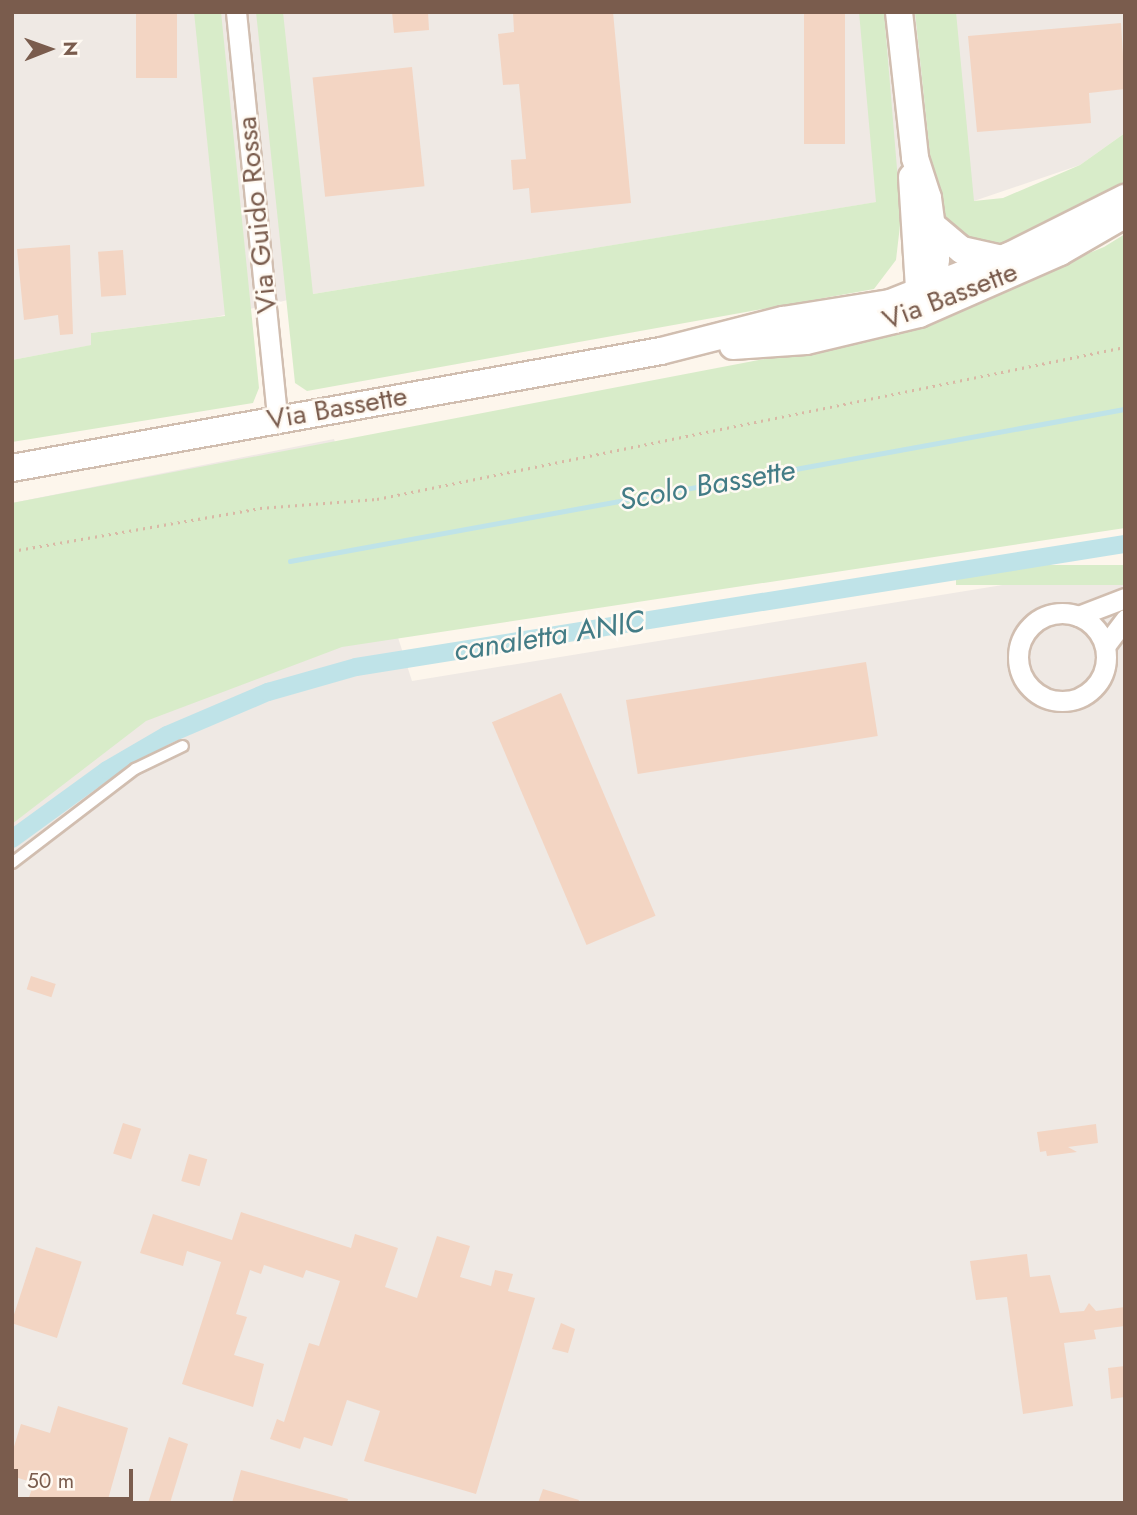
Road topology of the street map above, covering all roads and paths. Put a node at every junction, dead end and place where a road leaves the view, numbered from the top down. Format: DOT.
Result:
graph roads {
  1 [pos="236,12"];
  2 [pos="900,12"];
  3 [pos="1125,198"];
  4 [pos="1125,215"];
  5 [pos="923,229"];
  6 [pos="1102,229"];
  7 [pos="1002,259"];
  8 [pos="925,290"];
  9 [pos="837,310"];
  10 [pos="750,345"];
  11 [pos="1125,347"];
  12 [pos="661,351"];
  13 [pos="277,419"];
  14 [pos="12,468"];
  15 [pos="12,551"];
  16 [pos="1125,598"];
  17 [pos="1078,616"];
  18 [pos="1125,619"];
  19 [pos="1105,646"];
  20 [pos="183,746"];
  21 [pos="12,863"];
  1 -- 13 [label="street, Via Guido Rossa"];
  2 -- 5 [label="main road"];
  3 -- 7 [label="main road, Via Bassette"];
  4 -- 6 [label="main road, Via Bassette"];
  5 -- 7 [label="main road"];
  5 -- 8 [label="main road"];
  5 -- 9 [label="main road"];
  6 -- 8 [label="main road, Via Bassette"];
  6 -- 10 [label="main road, Via Bassette"];
  7 -- 8 [label="main road, Via Bassette"];
  8 -- 9 [label="main road, Via Bassette"];
  8 -- 10 [label="main road, Via Bassette"];
  9 -- 12 [label="main road, Via Bassette"];
  10 -- 12 [label="main road, Via Bassette"];
  11 -- 15 [label="path"];
  12 -- 13 [label="main road, Via Bassette"];
  13 -- 14 [label="main road, Via Bassette"];
  16 -- 17 [label="street"];
  17 -- 19 [label="street"];
  17 -- 19 [label="street"];
  18 -- 19 [label="street"];
  20 -- 21 [label="lane"];
}
